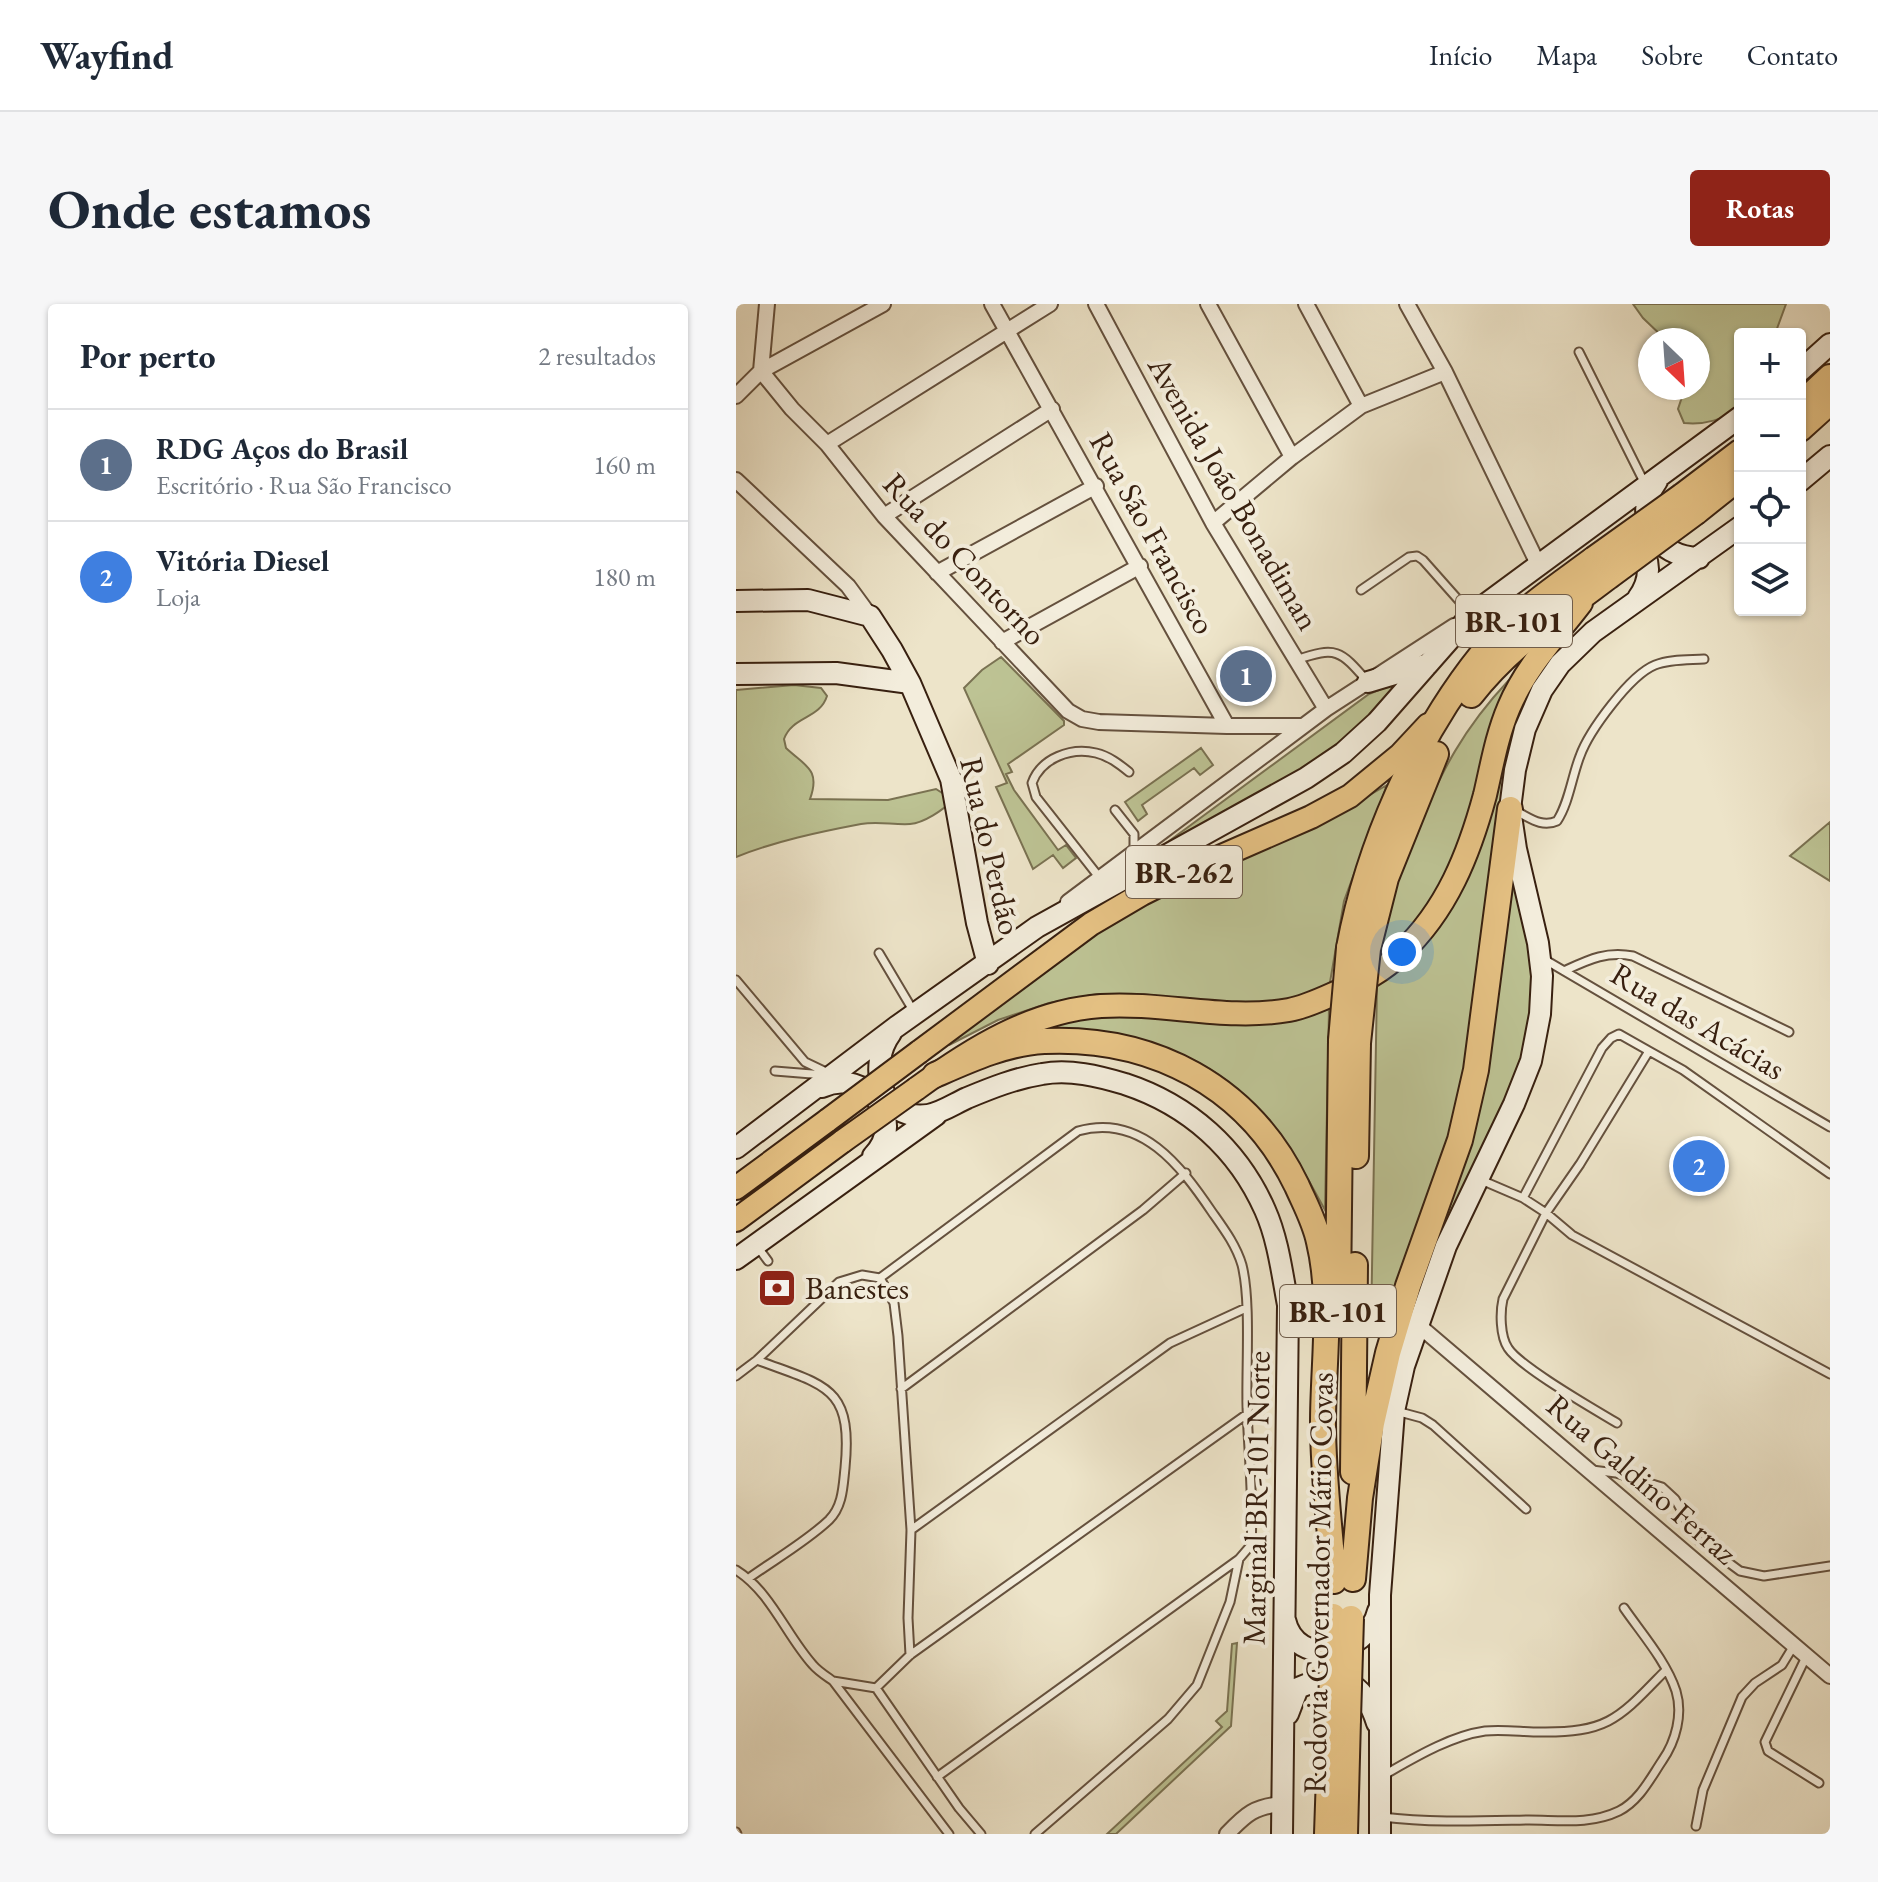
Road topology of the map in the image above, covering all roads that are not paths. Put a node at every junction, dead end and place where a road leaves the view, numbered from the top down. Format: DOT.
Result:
graph roads {
  1 [pos="767,304"];
  2 [pos="883,304"];
  3 [pos="992,304"];
  4 [pos="1050,304"];
  5 [pos="1096,304"];
  6 [pos="1208,304"];
  7 [pos="1306,304"];
  8 [pos="1407,304"];
  9 [pos="1007,329"];
  10 [pos="1830,344"];
  11 [pos="1579,352"];
  12 [pos="1806,366"];
  13 [pos="761,371"];
  14 [pos="1445,372"];
  15 [pos="1830,377"];
  16 [pos="736,396"];
  17 [pos="1805,400"];
  18 [pos="1830,402"];
  19 [pos="1361,406"];
  20 [pos="1052,409"];
  21 [pos="1734,421"];
  22 [pos="1806,424"];
  23 [pos="827,444"];
  24 [pos="1830,456"];
  25 [pos="1292,457"];
  26 [pos="1734,458"];
  27 [pos="1806,476"];
  28 [pos="736,480"];
  29 [pos="1734,480"];
  30 [pos="1653,482"];
  31 [pos="1096,486"];
  32 [pos="1689,504"];
  33 [pos="884,516"];
  34 [pos="1213,523"];
  35 [pos="1734,532"];
  36 [pos="1583,533"];
  37 [pos="1699,558"];
  38 [pos="1538,564"];
  39 [pos="1140,566"];
  40 [pos="937,573"];
  41 [pos="1598,575"];
  42 [pos="1361,590"];
  43 [pos="736,601"];
  44 [pos="1635,602"];
  45 [pos="1471,615"];
  46 [pos="870,616"];
  47 [pos="1002,642"];
  48 [pos="1704,659"];
  49 [pos="1296,660"];
  50 [pos="1428,664"];
  51 [pos="736,674"];
  52 [pos="1368,682"];
  53 [pos="910,683"];
  54 [pos="1450,700"];
  55 [pos="1326,709"];
  56 [pos="1227,726"];
  57 [pos="1301,726"];
  58 [pos="1129,772"];
  59 [pos="1510,809"];
  60 [pos="1115,810"];
  61 [pos="1134,851"];
  62 [pos="1099,877"];
  63 [pos="1037,927"];
  64 [pos="1358,948"];
  65 [pos="879,953"];
  66 [pos="1540,957"];
  67 [pos="988,964"];
  68 [pos="1566,970"];
  69 [pos="736,980"];
  70 [pos="915,1014"];
  71 [pos="896,1027"];
  72 [pos="1789,1032"];
  73 [pos="1649,1051"];
  74 [pos="775,1071"];
  75 [pos="834,1075"];
  76 [pos="925,1082"];
  77 [pos="816,1089"];
  78 [pos="953,1104"];
  79 [pos="1830,1127"];
  80 [pos="736,1148"];
  81 [pos="868,1162"];
  82 [pos="1186,1173"];
  83 [pos="1830,1174"];
  84 [pos="1479,1179"];
  85 [pos="736,1188"];
  86 [pos="1523,1198"];
  87 [pos="1546,1213"];
  88 [pos="736,1220"];
  89 [pos="756,1244"];
  90 [pos="736,1259"];
  91 [pos="768,1261"];
  92 [pos="880,1278"];
  93 [pos="1246,1308"];
  94 [pos="1417,1324"];
  95 [pos="757,1360"];
  96 [pos="1830,1374"];
  97 [pos="736,1376"];
  98 [pos="901,1389"];
  99 [pos="1394,1411"];
  100 [pos="1247,1414"];
  101 [pos="1617,1423"];
  102 [pos="1590,1470"];
  103 [pos="1526,1509"];
  104 [pos="911,1530"];
  105 [pos="1239,1559"];
  106 [pos="1830,1566"];
  107 [pos="736,1570"];
  108 [pos="749,1578"];
  109 [pos="1343,1580"];
  110 [pos="1380,1595"];
  111 [pos="1283,1608"];
  112 [pos="1624,1608"];
  113 [pos="1793,1647"];
  114 [pos="910,1655"];
  115 [pos="1806,1657"];
  116 [pos="1666,1670"];
  117 [pos="1830,1676"];
  118 [pos="833,1681"];
  119 [pos="876,1688"];
  120 [pos="1340,1718"];
  121 [pos="1381,1738"];
  122 [pos="1285,1742"];
  123 [pos="1381,1776"];
  124 [pos="937,1777"];
  125 [pos="1819,1783"];
  126 [pos="1283,1804"];
  127 [pos="1380,1825"];
  128 [pos="1696,1826"];
  129 [pos="949,1834"];
  130 [pos="981,1834"];
  131 [pos="1035,1834"];
  132 [pos="1227,1834"];
  133 [pos="1282,1834"];
  134 [pos="1327,1834"];
  135 [pos="1345,1834"];
  1 -- 13 [label="street"];
  2 -- 13 [label="street"];
  3 -- 9 [label="street, Rua São Francisco"];
  4 -- 9 [label="street"];
  5 -- 34 [label="street, Avenida João Bonadiman"];
  6 -- 25 [label="street"];
  7 -- 19 [label="street"];
  8 -- 14 [label="street"];
  9 -- 20 [label="street, Rua São Francisco"];
  9 -- 23 [label="street"];
  10 -- 12 [label="main road"];
  11 -- 30 [label="lane"];
  13 -- 16 [label="street"];
  13 -- 23 [label="street, Rua do Contorno"];
  14 -- 19 [label="street"];
  14 -- 38 [label="street"];
  15 -- 17 [label="highway"];
  18 -- 22 [label="highway"];
  19 -- 25 [label="street"];
  20 -- 31 [label="street, Rua São Francisco"];
  20 -- 33 [label="street"];
  21 -- 30 [label="main road"];
  23 -- 33 [label="street, Rua do Contorno"];
  24 -- 27 [label="main road"];
  25 -- 34 [label="street"];
  26 -- 32 [label="highway, Rodovia Governador Mário Covas / BR-101"];
  28 -- 46 [label="street"];
  29 -- 32 [label="highway, Rodovia Governador Mário Covas / BR-101"];
  30 -- 36 [label="main road"];
  30 -- 37 [label="main road"];
  31 -- 39 [label="street, Rua São Francisco"];
  31 -- 40 [label="street"];
  32 -- 41 [label="highway, Rodovia Governador Mário Covas / BR-101, bridge"];
  33 -- 40 [label="street, Rua do Contorno"];
  34 -- 49 [label="street, Avenida João Bonadiman"];
  35 -- 37 [label="main road"];
  36 -- 38 [label="main road"];
  36 -- 44 [label="main road"];
  37 -- 44 [label="main road"];
  38 -- 45 [label="main road"];
  39 -- 47 [label="street"];
  39 -- 56 [label="street, Rua São Francisco"];
  40 -- 47 [label="street, Rua do Contorno"];
  41 -- 54 [label="highway, Rodovia Governador Mário Covas / BR-101"];
  41 -- 64 [label="highway, Rodovia Governador Mário Covas / BR-101"];
  41 -- 76 [label="main road"];
  42 -- 45 [label="lane"];
  43 -- 46 [label="main road"];
  44 -- 59 [label="main road"];
  45 -- 50 [label="main road"];
  45 -- 52 [label="street"];
  46 -- 53 [label="main road, Rua do Perdão"];
  47 -- 56 [label="street, Rua do Contorno"];
  48 -- 59 [label="lane"];
  49 -- 52 [label="lane"];
  49 -- 55 [label="street, Avenida João Bonadiman"];
  50 -- 52 [label="main road"];
  50 -- 63 [label="main road"];
  51 -- 53 [label="main road"];
  52 -- 55 [label="street"];
  53 -- 67 [label="main road, Rua do Perdão"];
  54 -- 64 [label="highway, Rodovia Governador Mário Covas / BR-101"];
  54 -- 85 [label="main road, BR-262, bridge"];
  55 -- 57 [label="street"];
  56 -- 57 [label="street"];
  57 -- 61 [label="street"];
  58 -- 62 [label="lane"];
  59 -- 66 [label="main road"];
  59 -- 109 [label="highway"];
  60 -- 61 [label="lane"];
  61 -- 62 [label="street"];
  62 -- 63 [label="street"];
  63 -- 67 [label="main road"];
  64 -- 109 [label="highway, Rodovia Governador Mário Covas / BR-101, bridge"];
  65 -- 70 [label="lane"];
  66 -- 68 [label="lane, Rua das Acácias"];
  66 -- 84 [label="main road"];
  67 -- 70 [label="main road"];
  68 -- 72 [label="lane"];
  68 -- 79 [label="lane, Rua das Acácias"];
  69 -- 75 [label="lane"];
  70 -- 71 [label="main road"];
  71 -- 75 [label="main road"];
  71 -- 78 [label="main road"];
  73 -- 83 [label="lane"];
  73 -- 86 [label="lane"];
  73 -- 87 [label="lane"];
  74 -- 75 [label="lane"];
  75 -- 77 [label="main road"];
  76 -- 88 [label="main road, bridge"];
  76 -- 109 [label="highway"];
  77 -- 80 [label="main road"];
  77 -- 81 [label="main road"];
  78 -- 81 [label="main road"];
  78 -- 111 [label="main road, Marginal BR-101 Norte"];
  81 -- 89 [label="main road"];
  82 -- 92 [label="lane"];
  82 -- 93 [label="lane"];
  82 -- 98 [label="lane"];
  84 -- 86 [label="lane"];
  84 -- 94 [label="main road"];
  86 -- 87 [label="lane"];
  87 -- 96 [label="lane"];
  87 -- 101 [label="lane"];
  89 -- 90 [label="main road"];
  89 -- 91 [label="lane"];
  92 -- 95 [label="lane"];
  92 -- 98 [label="lane"];
  93 -- 100 [label="lane"];
  93 -- 104 [label="lane"];
  94 -- 99 [label="main road"];
  94 -- 102 [label="street, Rua Galdino Ferraz"];
  95 -- 97 [label="lane"];
  95 -- 108 [label="lane"];
  98 -- 104 [label="lane"];
  99 -- 103 [label="lane"];
  99 -- 110 [label="main road"];
  100 -- 105 [label="lane"];
  100 -- 114 [label="lane"];
  102 -- 106 [label="lane"];
  102 -- 113 [label="street, Rua Galdino Ferraz"];
  104 -- 114 [label="lane"];
  105 -- 124 [label="lane"];
  105 -- 131 [label="lane"];
  107 -- 108 [label="lane"];
  108 -- 118 [label="lane"];
  109 -- 120 [label="highway, Rodovia Governador Mário Covas / BR-101, bridge"];
  110 -- 111 [label="main road"];
  110 -- 121 [label="main road"];
  111 -- 122 [label="main road, Marginal BR-101 Norte"];
  112 -- 116 [label="lane"];
  113 -- 115 [label="street, Rua Galdino Ferraz"];
  113 -- 128 [label="lane"];
  114 -- 119 [label="lane"];
  115 -- 117 [label="street, Rua Galdino Ferraz"];
  115 -- 125 [label="lane"];
  116 -- 123 [label="lane"];
  116 -- 127 [label="lane"];
  118 -- 119 [label="lane"];
  118 -- 129 [label="lane"];
  119 -- 124 [label="lane"];
  120 -- 134 [label="highway, Rodovia Governador Mário Covas / BR-101"];
  120 -- 135 [label="highway, Rodovia Governador Mário Covas / BR-101"];
  121 -- 122 [label="main road"];
  121 -- 123 [label="main road"];
  122 -- 126 [label="main road, Marginal BR-101 Norte"];
  123 -- 127 [label="main road"];
  124 -- 130 [label="lane"];
  126 -- 132 [label="street"];
  126 -- 133 [label="main road, Marginal BR-101 Norte"];
}
